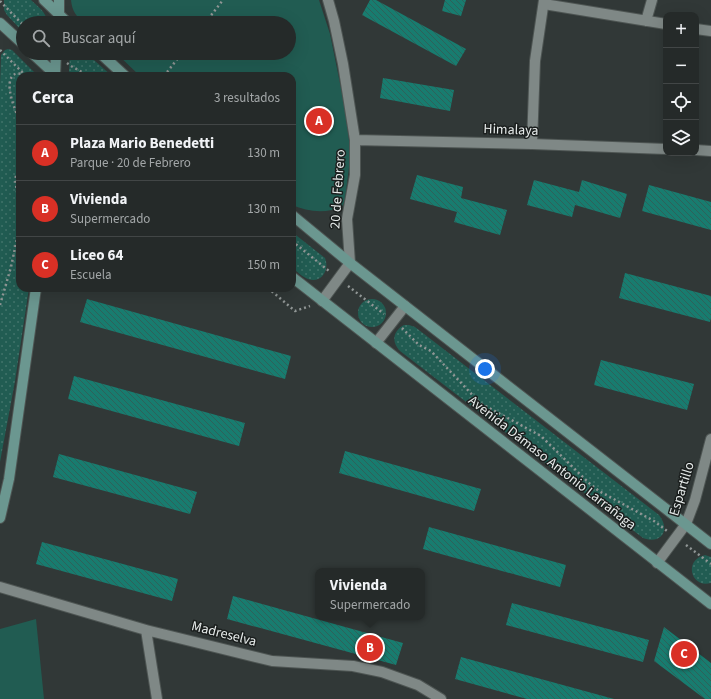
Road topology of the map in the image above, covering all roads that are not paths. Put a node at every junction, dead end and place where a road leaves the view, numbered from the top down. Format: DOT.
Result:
graph roads {
  1 [pos="44,0"];
  2 [pos="60,0"];
  3 [pos="328,0"];
  4 [pos="652,0"];
  5 [pos="544,2"];
  6 [pos="57,16"];
  7 [pos="59,16"];
  8 [pos="646,21"];
  9 [pos="0,23"];
  10 [pos="663,24"];
  11 [pos="699,29"];
  12 [pos="711,31"];
  13 [pos="16,38"];
  14 [pos="40,60"];
  15 [pos="56,60"];
  16 [pos="108,60"];
  17 [pos="53,72"];
  18 [pos="56,72"];
  19 [pos="121,72"];
  20 [pos="355,140"];
  21 [pos="532,144"];
  22 [pos="663,149"];
  23 [pos="699,150"];
  24 [pos="711,151"];
  25 [pos="296,218"];
  26 [pos="350,263"];
  27 [pos="296,280"];
  28 [pos="35,292"];
  29 [pos="322,301"];
  30 [pos="405,306"];
  31 [pos="376,343"];
  32 [pos="711,439"];
  33 [pos="0,518"];
  34 [pos="686,524"];
  35 [pos="711,544"];
  36 [pos="657,563"];
  37 [pos="0,587"];
  38 [pos="711,604"];
  39 [pos="146,630"];
  40 [pos="157,699"];
  41 [pos="441,699"];
  1 -- 6 [label="street"];
  2 -- 7 [label="street"];
  3 -- 20 [label="street, 20 de Febrero"];
  4 -- 8 [label="street"];
  5 -- 8 [label="street"];
  5 -- 21 [label="street"];
  8 -- 10 [label="street"];
  9 -- 13 [label="street"];
  11 -- 12 [label="street"];
  14 -- 17 [label="street"];
  15 -- 18 [label="street"];
  16 -- 19 [label="street"];
  20 -- 21 [label="street, Himalaya"];
  20 -- 26 [label="street, 20 de Febrero"];
  21 -- 22 [label="street, Himalaya"];
  23 -- 24 [label="street"];
  25 -- 26 [label="street"];
  26 -- 29 [label="street"];
  26 -- 30 [label="street"];
  27 -- 29 [label="street, Avenida Dámaso Antonio Larrañaga"];
  28 -- 33 [label="street"];
  29 -- 31 [label="street, Avenida Dámaso Antonio Larrañaga"];
  30 -- 31 [label="street"];
  30 -- 34 [label="street"];
  31 -- 36 [label="street, Avenida Dámaso Antonio Larrañaga"];
  32 -- 34 [label="street, Espartillo"];
  34 -- 35 [label="street"];
  34 -- 36 [label="street, Espartillo"];
  36 -- 38 [label="street, Avenida Dámaso Antonio Larrañaga"];
  37 -- 39 [label="street, Madreselva"];
  39 -- 40 [label="street"];
  39 -- 41 [label="street, Madreselva"];
}
